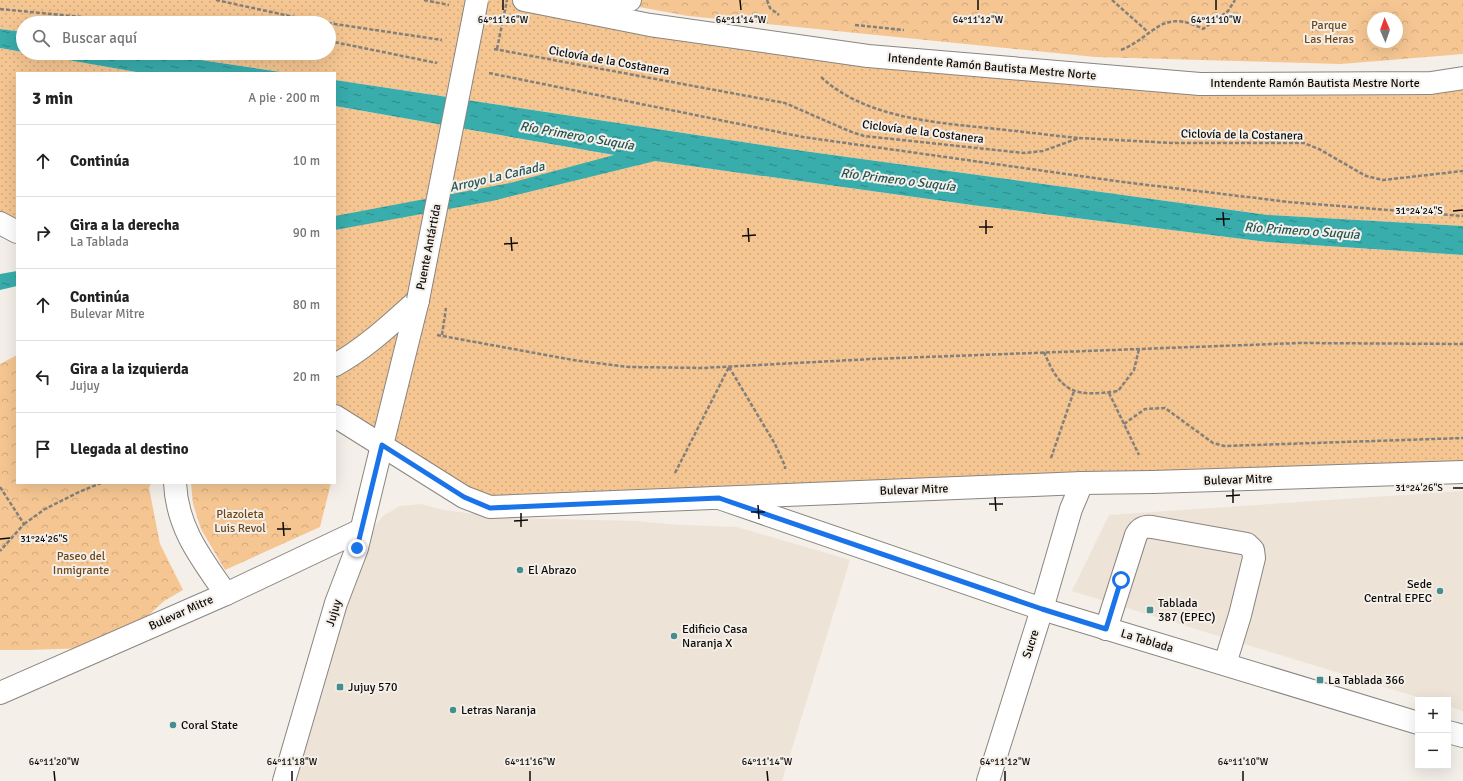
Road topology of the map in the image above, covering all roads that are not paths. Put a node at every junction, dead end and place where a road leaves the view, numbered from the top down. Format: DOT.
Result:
graph roads {
  1 [pos="477,0"];
  2 [pos="524,0"];
  3 [pos="630,0"];
  4 [pos="577,11"];
  5 [pos="1463,78"];
  6 [pos="0,223"];
  7 [pos="16,231"];
  8 [pos="418,300"];
  9 [pos="336,364"];
  10 [pos="336,417"];
  11 [pos="382,445"];
  12 [pos="1463,472"];
  13 [pos="1082,483"];
  14 [pos="175,484"];
  15 [pos="719,498"];
  16 [pos="361,530"];
  17 [pos="226,594"];
  18 [pos="1042,609"];
  19 [pos="1106,629"];
  20 [pos="1225,664"];
  21 [pos="0,693"];
  22 [pos="1415,721"];
  23 [pos="1451,733"];
  24 [pos="1463,736"];
  25 [pos="284,781"];
  26 [pos="988,781"];
  1 -- 8 [label="main road, Puente Antártida, bridge"];
  2 -- 4 [label="main road, Intendente Ramón Bautista Mestre Norte"];
  3 -- 4 [label="main road"];
  4 -- 5 [label="main road, Intendente Ramón Bautista Mestre Norte"];
  6 -- 7 [label="main road"];
  8 -- 9 [label="main road"];
  8 -- 11 [label="main road, Puente Antártida"];
  10 -- 11 [label="main road, Bulevar Mitre"];
  11 -- 15 [label="main road, Bulevar Mitre"];
  11 -- 16 [label="main road, Jujuy"];
  12 -- 13 [label="main road, Bulevar Mitre"];
  13 -- 15 [label="main road, Bulevar Mitre"];
  13 -- 18 [label="main road, Sucre"];
  14 -- 17 [label="main road"];
  15 -- 18 [label="main road, La Tablada"];
  16 -- 17 [label="main road, Bulevar Mitre"];
  16 -- 25 [label="main road, Jujuy"];
  17 -- 21 [label="main road, Bulevar Mitre"];
  18 -- 19 [label="main road, La Tablada"];
  18 -- 26 [label="main road, Sucre"];
  19 -- 20 [label="main road, La Tablada"];
  19 -- 20 [label="main road"];
  20 -- 22 [label="main road, La Tablada"];
  23 -- 24 [label="main road"];
}
